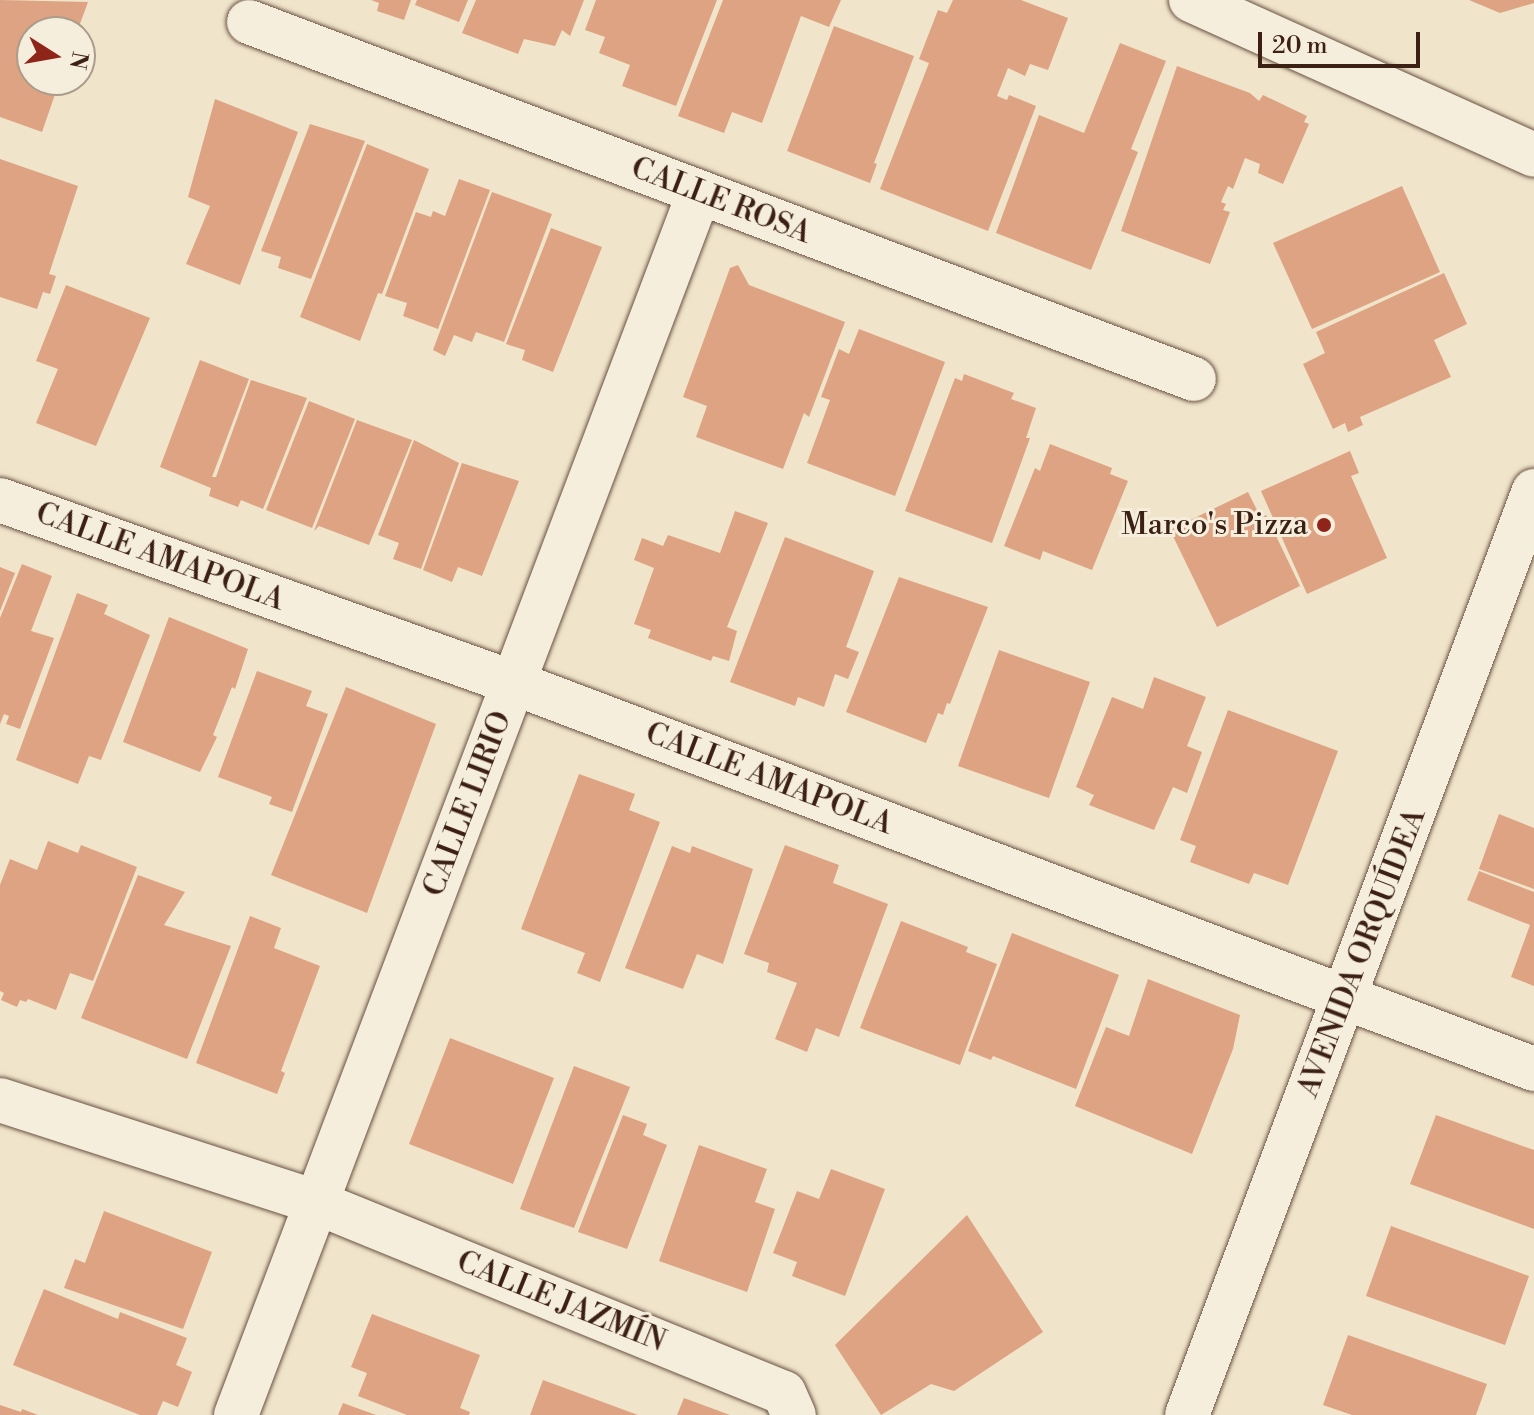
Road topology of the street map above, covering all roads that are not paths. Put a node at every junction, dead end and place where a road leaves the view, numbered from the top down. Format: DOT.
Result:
graph roads {
  1 [pos="1191,0"];
  2 [pos="249,22"];
  3 [pos="1534,155"];
  4 [pos="699,193"];
  5 [pos="1194,379"];
  6 [pos="1534,491"];
  7 [pos="0,500"];
  8 [pos="514,683"];
  9 [pos="1347,997"];
  10 [pos="1534,1069"];
  11 [pos="0,1100"];
  12 [pos="315,1202"];
  13 [pos="236,1415"];
  14 [pos="794,1415"];
  15 [pos="1187,1415"];
  1 -- 3 [label="street"];
  2 -- 4 [label="street, CALLE ROSA"];
  4 -- 5 [label="street, CALLE ROSA"];
  4 -- 8 [label="street, CALLE LIRIO"];
  6 -- 9 [label="street, AVENIDA ORQUÍDEA"];
  7 -- 8 [label="street, CALLE AMAPOLA"];
  8 -- 9 [label="street, CALLE AMAPOLA"];
  8 -- 12 [label="street, CALLE LIRIO"];
  9 -- 10 [label="street, CALLE AMAPOLA"];
  9 -- 15 [label="street, AVENIDA ORQUÍDEA"];
  11 -- 12 [label="street, CALLE JAZMÍN"];
  12 -- 13 [label="street, CALLE LIRIO"];
  12 -- 14 [label="street, CALLE JAZMÍN"];
}
